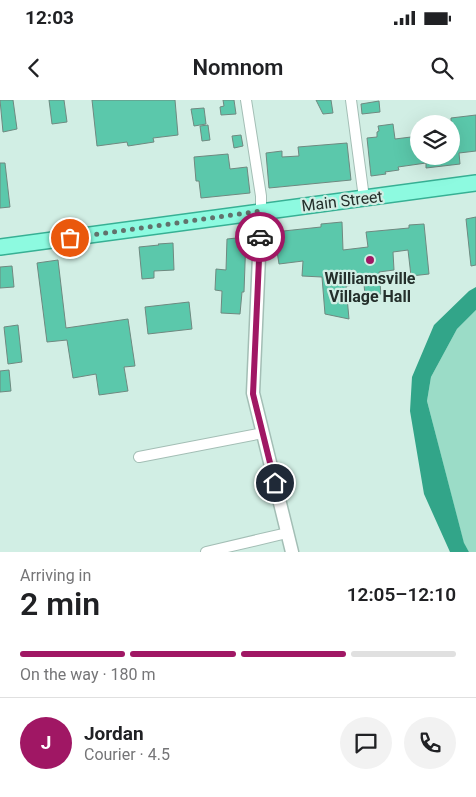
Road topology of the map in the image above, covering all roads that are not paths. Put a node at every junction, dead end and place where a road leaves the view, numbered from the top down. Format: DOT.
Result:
graph roads {
  1 [pos="246,100"];
  2 [pos="351,100"];
  3 [pos="476,184"];
  4 [pos="364,198"];
  5 [pos="261,211"];
  6 [pos="0,247"];
  7 [pos="263,433"];
  8 [pos="138,457"];
  9 [pos="287,533"];
  10 [pos="206,552"];
  11 [pos="292,552"];
  1 -- 5 [label="street"];
  2 -- 4 [label="street"];
  3 -- 4 [label="main road, Main Street"];
  4 -- 5 [label="main road, Main Street"];
  5 -- 6 [label="main road, Main Street"];
  5 -- 7 [label="street"];
  7 -- 8 [label="street"];
  7 -- 9 [label="street"];
  9 -- 10 [label="street"];
  9 -- 11 [label="street"];
}
